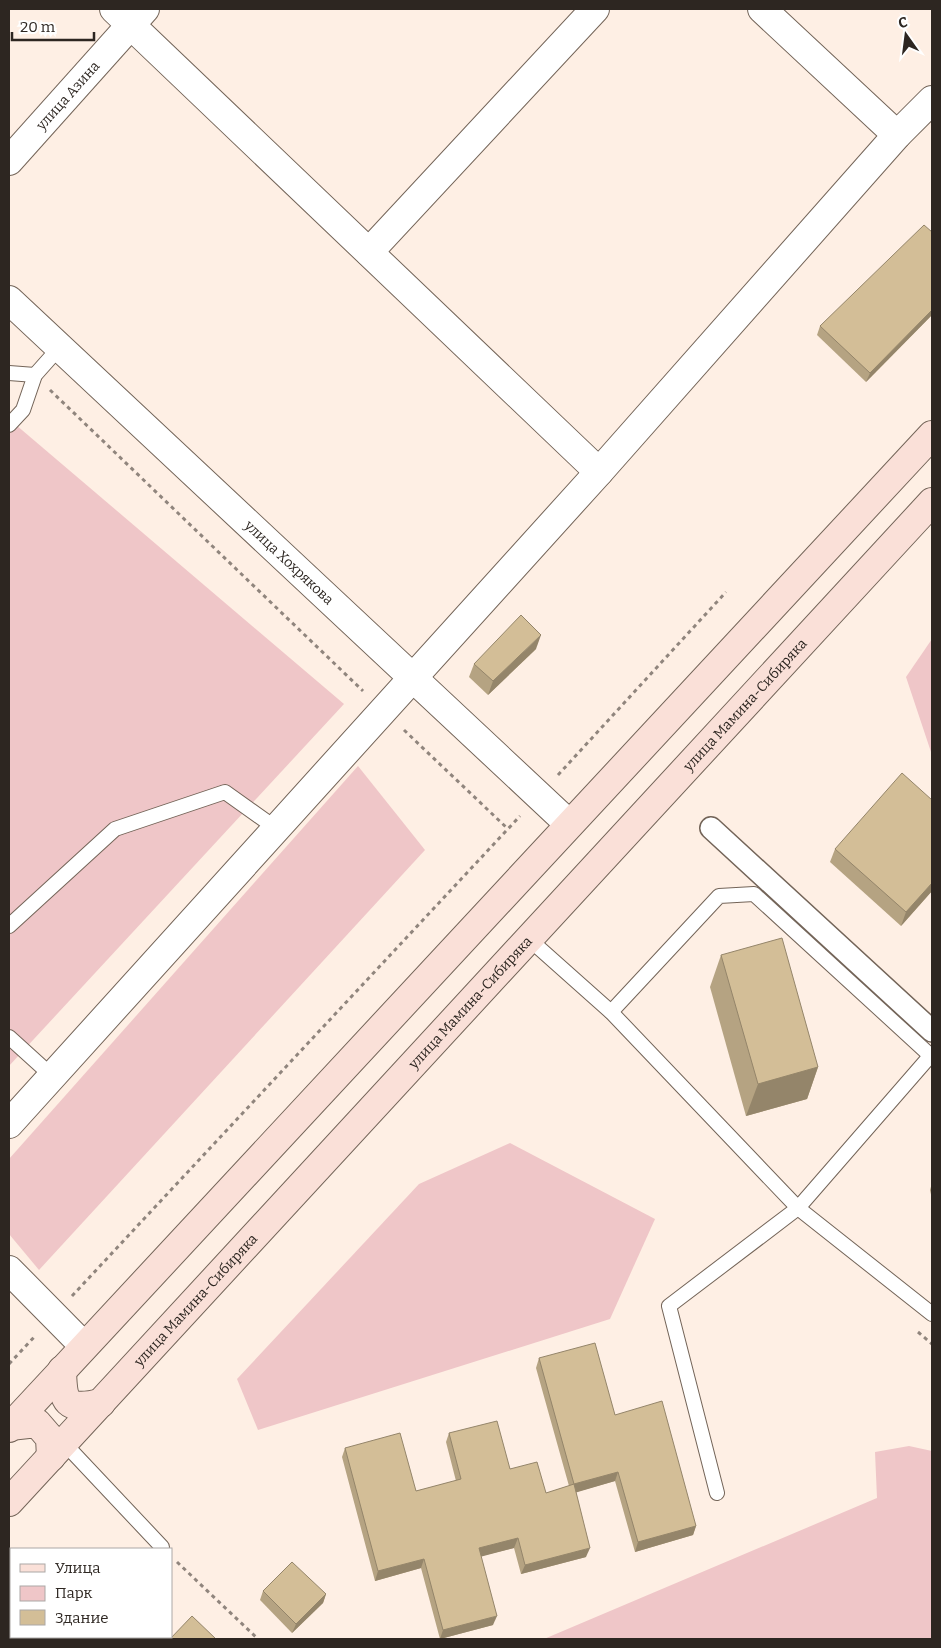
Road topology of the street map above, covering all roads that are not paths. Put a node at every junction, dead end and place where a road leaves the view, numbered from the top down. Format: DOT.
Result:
graph roads {
  1 [pos="594,9"];
  2 [pos="762,9"];
  3 [pos="130,14"];
  4 [pos="932,100"];
  5 [pos="898,135"];
  6 [pos="9,161"];
  7 [pos="369,252"];
  8 [pos="9,300"];
  9 [pos="59,348"];
  10 [pos="9,373"];
  11 [pos="35,375"];
  12 [pos="9,425"];
  13 [pos="932,435"];
  14 [pos="599,472"];
  15 [pos="932,502"];
  16 [pos="412,680"];
  17 [pos="570,824"];
  18 [pos="711,828"];
  19 [pos="277,829"];
  20 [pos="9,926"];
  21 [pos="529,939"];
  22 [pos="611,1012"];
  23 [pos="932,1031"];
  24 [pos="9,1037"];
  25 [pos="932,1056"];
  26 [pos="52,1076"];
  27 [pos="9,1124"];
  28 [pos="798,1208"];
  29 [pos="9,1270"];
  30 [pos="932,1314"];
  31 [pos="84,1346"];
  32 [pos="62,1370"];
  33 [pos="101,1403"];
  34 [pos="9,1427"];
  35 [pos="58,1450"];
  36 [pos="717,1493"];
  37 [pos="9,1502"];
  38 [pos="161,1548"];
  1 -- 7 [label="street"];
  2 -- 5 [label="street"];
  3 -- 6 [label="street, улица Азина"];
  3 -- 7 [label="street"];
  4 -- 5 [label="street"];
  5 -- 14 [label="street"];
  7 -- 14 [label="street"];
  8 -- 9 [label="street, улица Хохрякова"];
  9 -- 11 [label="lane"];
  9 -- 16 [label="street, улица Хохрякова"];
  10 -- 11 [label="lane"];
  11 -- 12 [label="lane"];
  13 -- 17 [label="main road"];
  14 -- 16 [label="street"];
  15 -- 21 [label="main road, улица Мамина-Сибиряка"];
  16 -- 17 [label="street, улица Хохрякова"];
  16 -- 19 [label="street"];
  17 -- 31 [label="main road"];
  18 -- 23 [label="street"];
  19 -- 20 [label="lane"];
  19 -- 26 [label="street"];
  21 -- 22 [label="lane"];
  21 -- 33 [label="main road, улица Мамина-Сибиряка"];
  22 -- 25 [label="lane"];
  22 -- 28 [label="lane"];
  24 -- 26 [label="lane"];
  25 -- 28 [label="lane"];
  26 -- 27 [label="street"];
  28 -- 30 [label="lane"];
  28 -- 36 [label="lane"];
  29 -- 31 [label="street"];
  31 -- 32 [label="main road"];
  32 -- 33 [label="main road"];
  32 -- 34 [label="main road"];
  33 -- 35 [label="main road, улица Мамина-Сибиряка"];
  34 -- 35 [label="main road"];
  35 -- 37 [label="main road, улица Мамина-Сибиряка"];
  35 -- 38 [label="lane"];
}
